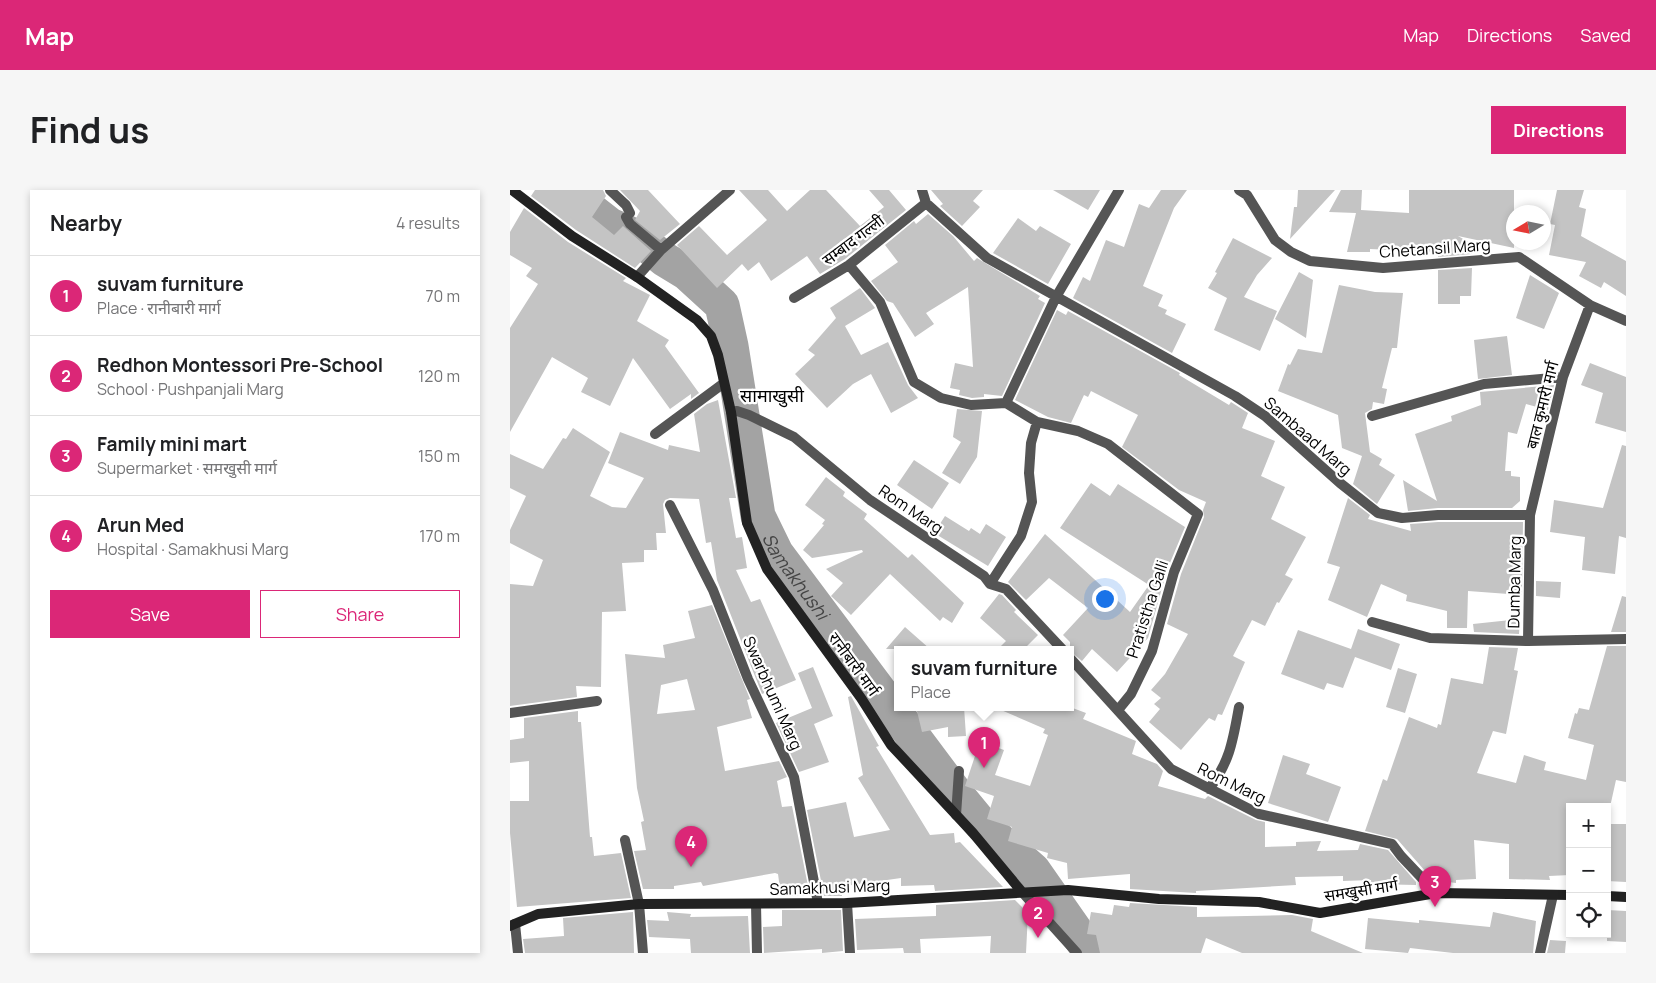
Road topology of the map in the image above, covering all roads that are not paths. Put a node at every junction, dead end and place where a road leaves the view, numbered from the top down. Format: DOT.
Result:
graph roads {
  1 [pos="512,190"];
  2 [pos="610,190"];
  3 [pos="730,190"];
  4 [pos="922,190"];
  5 [pos="1119,190"];
  6 [pos="1239,190"];
  7 [pos="926,202"];
  8 [pos="661,250"];
  9 [pos="849,266"];
  10 [pos="637,277"];
  11 [pos="1056,297"];
  12 [pos="794,298"];
  13 [pos="1590,305"];
  14 [pos="1626,321"];
  15 [pos="1563,377"];
  16 [pos="724,383"];
  17 [pos="1006,403"];
  18 [pos="734,412"];
  19 [pos="1372,416"];
  20 [pos="1038,422"];
  21 [pos="655,434"];
  22 [pos="670,505"];
  23 [pos="1530,515"];
  24 [pos="990,584"];
  25 [pos="1372,622"];
  26 [pos="1626,639"];
  27 [pos="1528,641"];
  28 [pos="1059,646"];
  29 [pos="1074,662"];
  30 [pos="597,701"];
  31 [pos="1239,707"];
  32 [pos="1118,710"];
  33 [pos="510,713"];
  34 [pos="960,771"];
  35 [pos="1209,789"];
  36 [pos="956,814"];
  37 [pos="625,840"];
  38 [pos="1026,891"];
  39 [pos="1436,893"];
  40 [pos="1553,895"];
  41 [pos="1566,895"];
  42 [pos="1611,896"];
  43 [pos="1626,897"];
  44 [pos="818,903"];
  45 [pos="847,903"];
  46 [pos="639,904"];
  47 [pos="756,904"];
  48 [pos="513,925"];
  49 [pos="518,953"];
  50 [pos="643,953"];
  51 [pos="757,953"];
  52 [pos="850,953"];
  53 [pos="1077,953"];
  54 [pos="1540,953"];
  1 -- 10 [label="main road, रानीबारी मार्ग"];
  2 -- 8 [label="street"];
  3 -- 8 [label="street"];
  4 -- 7 [label="street"];
  5 -- 11 [label="street"];
  6 -- 13 [label="street, Chetansil Marg"];
  7 -- 9 [label="street, सम्बाद गल्ली"];
  7 -- 11 [label="street, Sambaad Marg"];
  8 -- 10 [label="street"];
  9 -- 12 [label="street, सम्बाद गल्ली"];
  9 -- 17 [label="street"];
  10 -- 16 [label="main road, रानीबारी मार्ग"];
  11 -- 17 [label="street"];
  11 -- 23 [label="street, Sambaad Marg"];
  13 -- 14 [label="street, Chetansil Marg"];
  13 -- 15 [label="street, बाल कुमारी मार्ग"];
  15 -- 19 [label="street"];
  15 -- 23 [label="street, बाल कुमारी मार्ग"];
  16 -- 18 [label="main road, रानीबारी मार्ग"];
  16 -- 21 [label="street"];
  17 -- 20 [label="street"];
  18 -- 24 [label="street, Rom Marg"];
  18 -- 36 [label="main road, रानीबारी मार्ग"];
  20 -- 24 [label="street"];
  20 -- 32 [label="street, Pratistha Galli"];
  22 -- 44 [label="street, Swarbhumi Marg"];
  23 -- 27 [label="street, Dumba Marg"];
  24 -- 28 [label="street, Rom Marg"];
  25 -- 27 [label="street"];
  26 -- 27 [label="street, Dumba Marg"];
  29 -- 32 [label="street, Rom Marg"];
  30 -- 33 [label="street"];
  31 -- 35 [label="street"];
  32 -- 35 [label="street, Rom Marg"];
  34 -- 36 [label="street"];
  35 -- 39 [label="street, Rom Marg"];
  36 -- 38 [label="main road, रानीबारी मार्ग"];
  37 -- 46 [label="street"];
  38 -- 39 [label="main road, समखुसी मार्ग"];
  38 -- 45 [label="main road, Samakhusi Marg"];
  38 -- 53 [label="street"];
  39 -- 40 [label="main road, समखुसी मार्ग"];
  40 -- 41 [label="main road, समखुसी मार्ग"];
  40 -- 54 [label="street"];
  42 -- 43 [label="main road"];
  44 -- 45 [label="main road, Samakhusi Marg"];
  44 -- 47 [label="main road, Samakhusi Marg"];
  45 -- 52 [label="street"];
  46 -- 47 [label="main road, Samakhusi Marg"];
  46 -- 48 [label="main road, Samakhusi Marg"];
  46 -- 50 [label="street"];
  47 -- 51 [label="street"];
  48 -- 49 [label="street"];
}
